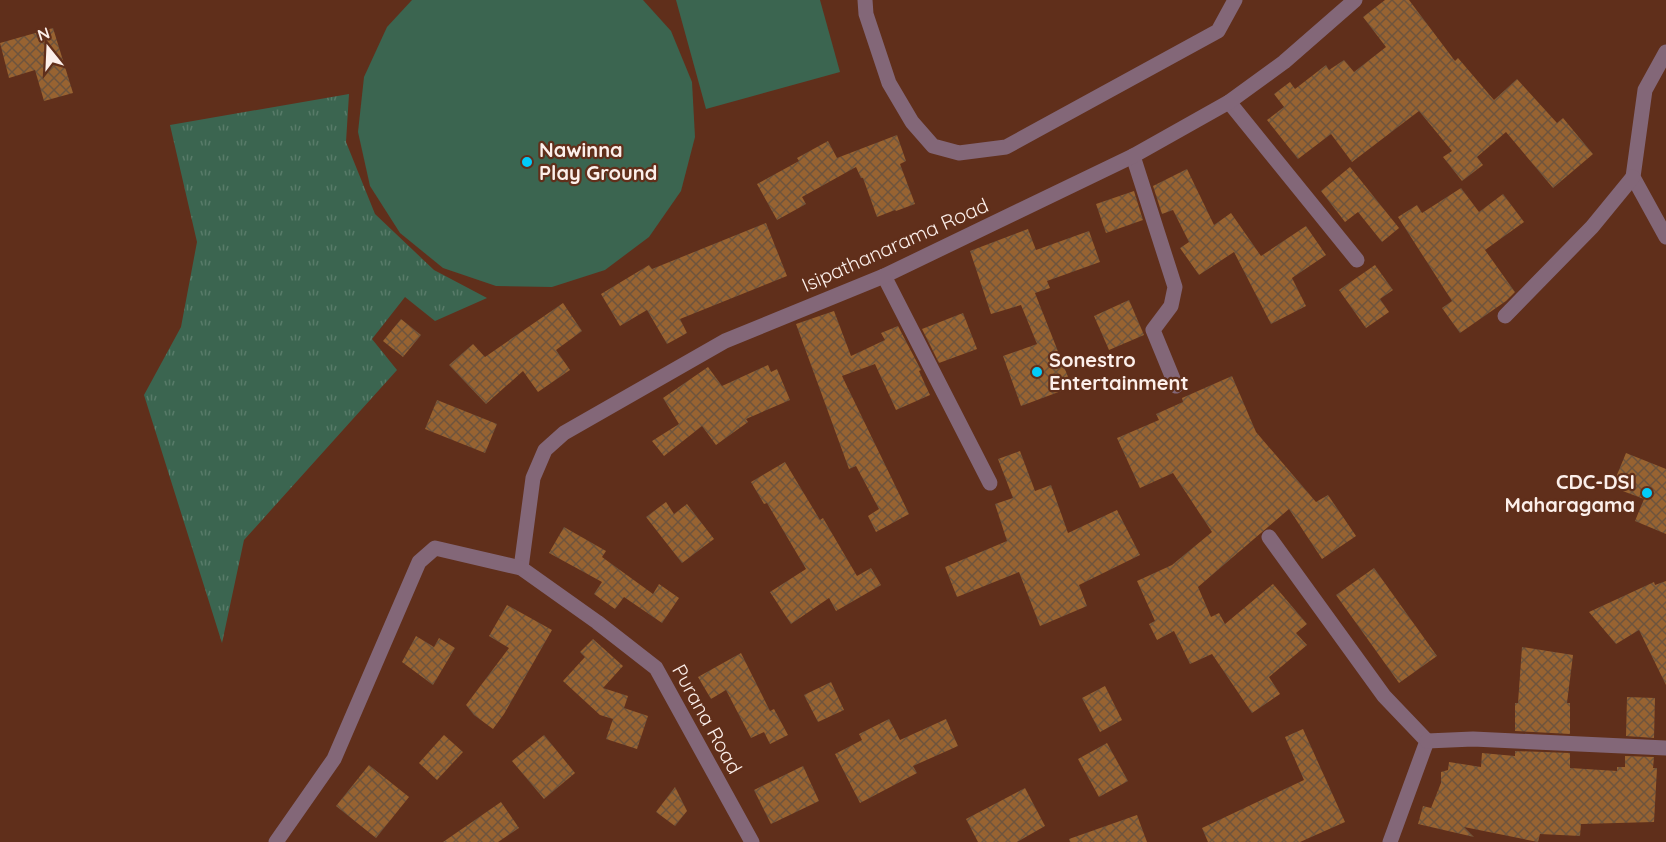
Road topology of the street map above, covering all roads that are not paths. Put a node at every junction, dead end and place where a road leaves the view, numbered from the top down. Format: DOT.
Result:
graph roads {
  1 [pos="865,0"];
  2 [pos="1235,0"];
  3 [pos="1355,0"];
  4 [pos="1666,52"];
  5 [pos="1230,102"];
  6 [pos="1133,156"];
  7 [pos="1633,177"];
  8 [pos="1666,237"];
  9 [pos="1357,260"];
  10 [pos="884,276"];
  11 [pos="1505,316"];
  12 [pos="1176,386"];
  13 [pos="990,483"];
  14 [pos="1269,537"];
  15 [pos="521,568"];
  16 [pos="1427,741"];
  17 [pos="1666,748"];
  18 [pos="276,842"];
  19 [pos="752,842"];
  20 [pos="1390,842"];
  1 -- 2 [label="street"];
  3 -- 5 [label="street, Isipathanarama Road"];
  4 -- 7 [label="street"];
  5 -- 6 [label="street, Isipathanarama Road"];
  5 -- 9 [label="street"];
  6 -- 10 [label="street, Isipathanarama Road"];
  6 -- 12 [label="street"];
  7 -- 8 [label="street"];
  7 -- 11 [label="street"];
  10 -- 13 [label="street"];
  10 -- 15 [label="street, Isipathanarama Road"];
  14 -- 16 [label="street"];
  15 -- 18 [label="street"];
  15 -- 19 [label="street, Purana Road"];
  16 -- 17 [label="street"];
  16 -- 20 [label="street"];
}
